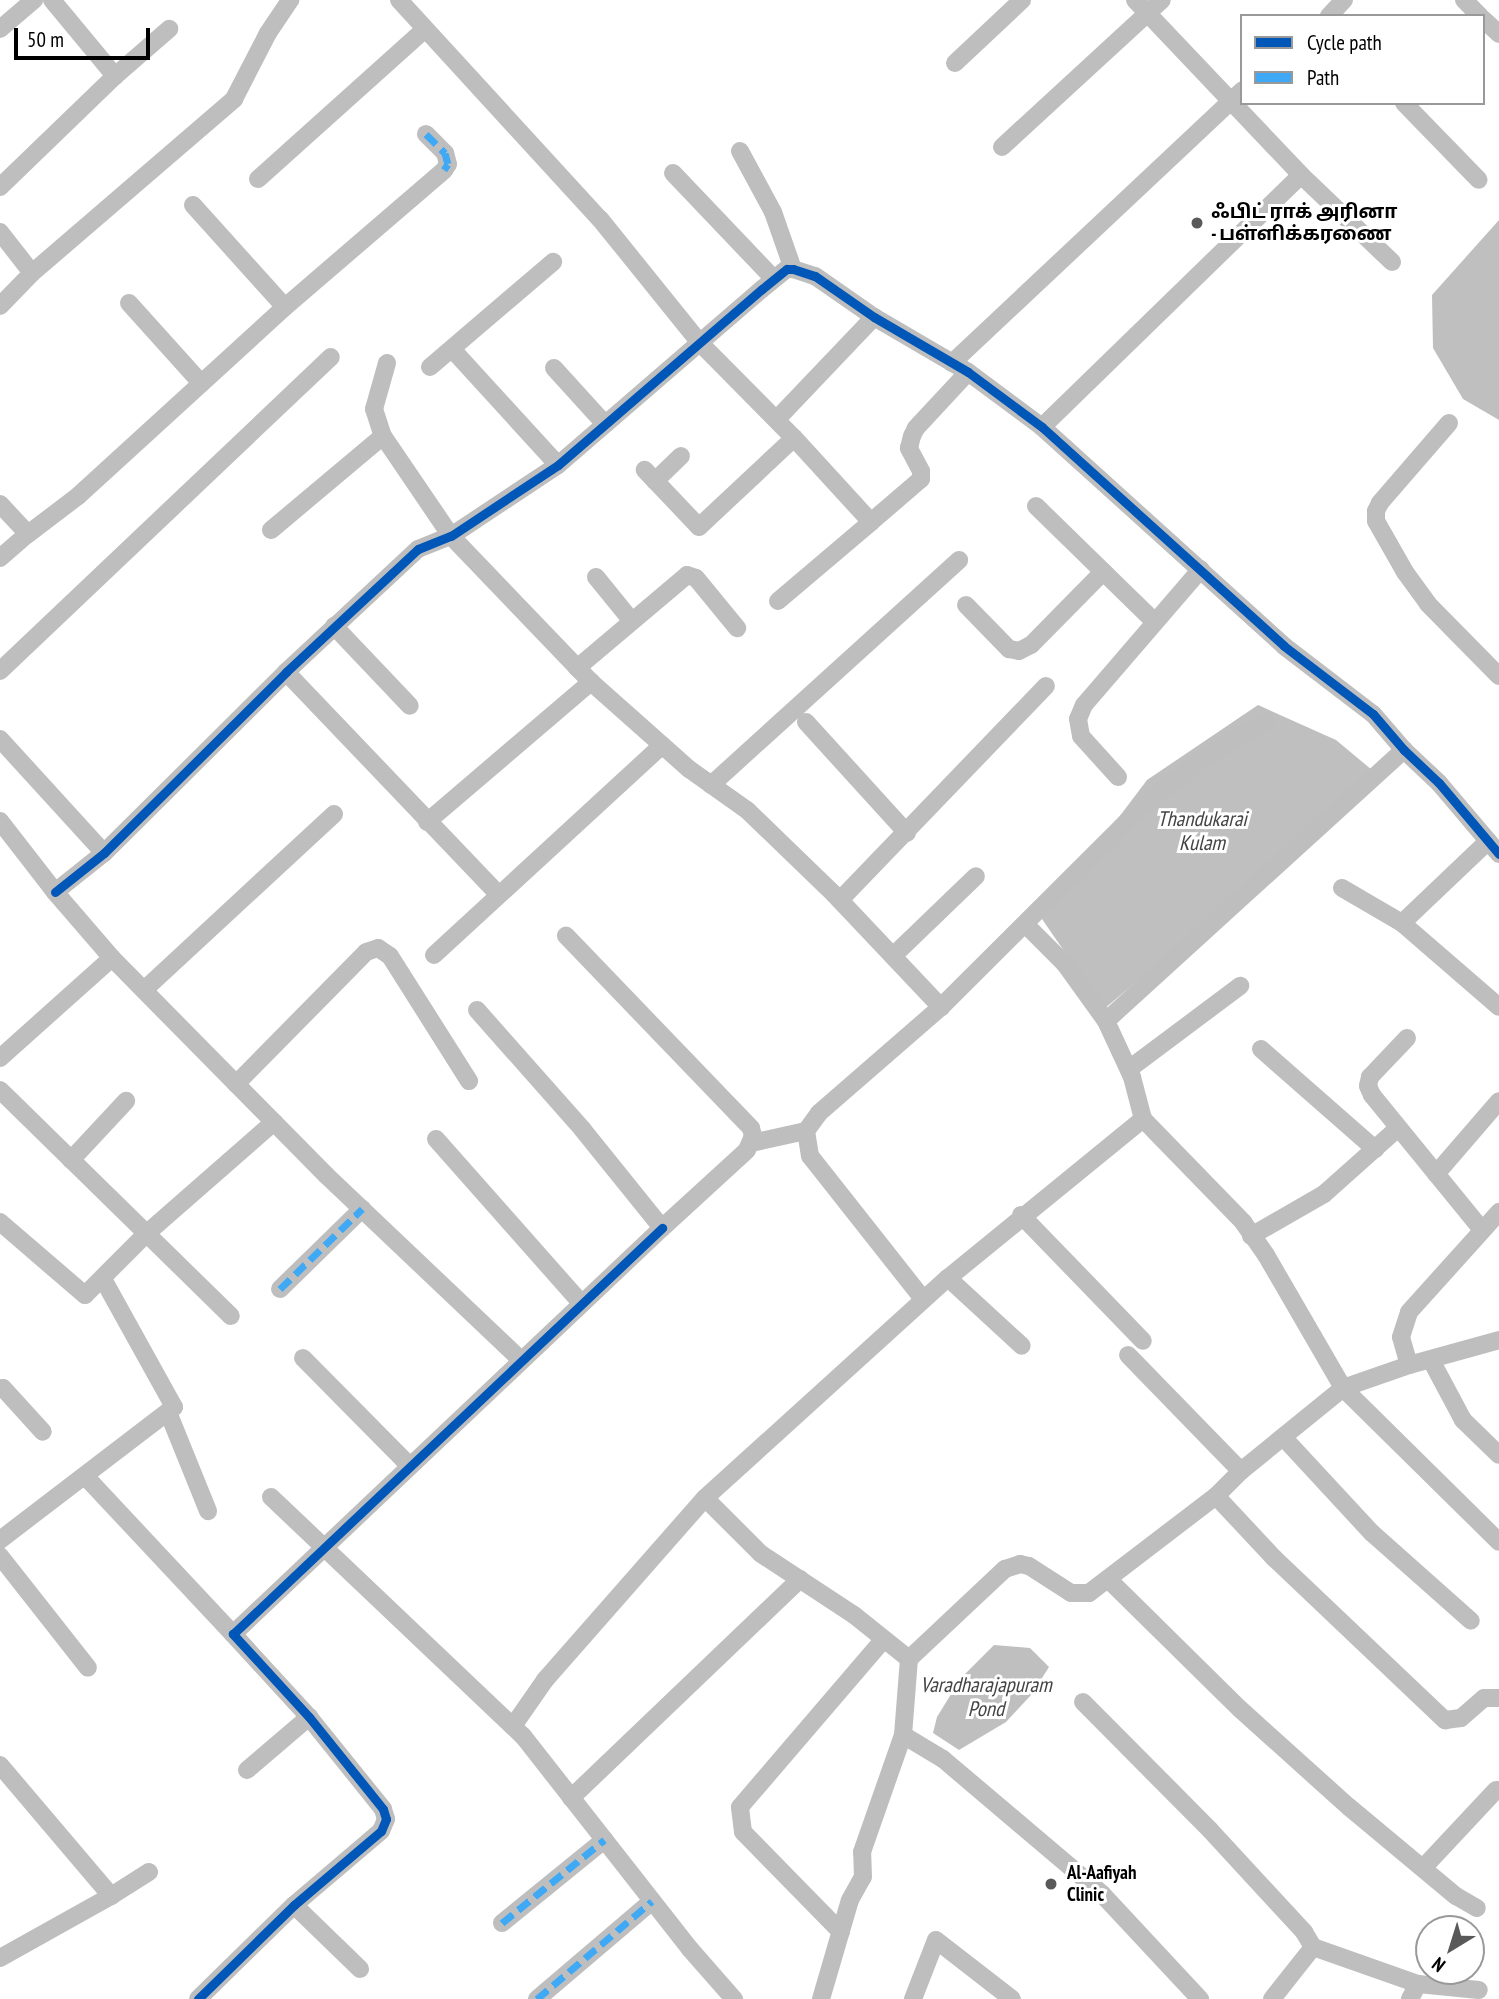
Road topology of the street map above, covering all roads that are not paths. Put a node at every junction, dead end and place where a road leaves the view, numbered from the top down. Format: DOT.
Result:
graph roads {
  1 [pos="34,0"];
  2 [pos="52,0"];
  3 [pos="290,0"];
  4 [pos="399,0"];
  5 [pos="1022,0"];
  6 [pos="1135,0"];
  7 [pos="1162,0"];
  8 [pos="1343,0"];
  9 [pos="1464,0"];
  10 [pos="1149,13"];
  11 [pos="1331,14"];
  12 [pos="1479,14"];
  13 [pos="1485,20"];
  14 [pos="0,29"];
  15 [pos="169,29"];
  16 [pos="424,30"];
  17 [pos="1499,34"];
  18 [pos="955,63"];
  19 [pos="114,76"];
  20 [pos="1237,95"];
  21 [pos="1245,105"];
  22 [pos="1406,105"];
  23 [pos="426,134"];
  24 [pos="1002,147"];
  25 [pos="740,151"];
  26 [pos="673,173"];
  27 [pos="1301,175"];
  28 [pos="258,179"];
  29 [pos="1479,180"];
  30 [pos="0,187"];
  31 [pos="193,205"];
  32 [pos="0,232"];
  33 [pos="553,262"];
  34 [pos="1392,262"];
  35 [pos="793,269"];
  36 [pos="32,273"];
  37 [pos="774,279"];
  38 [pos="129,303"];
  39 [pos="0,306"];
  40 [pos="285,307"];
  41 [pos="874,317"];
  42 [pos="701,344"];
  43 [pos="452,349"];
  44 [pos="331,357"];
  45 [pos="387,363"];
  46 [pos="960,367"];
  47 [pos="430,368"];
  48 [pos="554,368"];
  49 [pos="201,383"];
  50 [pos="777,419"];
  51 [pos="1449,423"];
  52 [pos="606,424"];
  53 [pos="1042,428"];
  54 [pos="383,436"];
  55 [pos="794,438"];
  56 [pos="681,456"];
  57 [pos="558,464"];
  58 [pos="0,504"];
  59 [pos="1036,506"];
  60 [pos="871,522"];
  61 [pos="271,530"];
  62 [pos="28,534"];
  63 [pos="451,536"];
  64 [pos="0,558"];
  65 [pos="958,560"];
  66 [pos="1201,569"];
  67 [pos="1103,572"];
  68 [pos="596,577"];
  69 [pos="778,601"];
  70 [pos="966,605"];
  71 [pos="631,620"];
  72 [pos="1155,622"];
  73 [pos="334,626"];
  74 [pos="737,628"];
  75 [pos="577,668"];
  76 [pos="0,671"];
  77 [pos="286,672"];
  78 [pos="1499,676"];
  79 [pos="592,682"];
  80 [pos="1046,685"];
  81 [pos="410,706"];
  82 [pos="1266,721"];
  83 [pos="806,722"];
  84 [pos="0,739"];
  85 [pos="662,745"];
  86 [pos="1404,750"];
  87 [pos="1118,777"];
  88 [pos="711,785"];
  89 [pos="334,814"];
  90 [pos="0,821"];
  91 [pos="427,822"];
  92 [pos="907,833"];
  93 [pos="1494,848"];
  94 [pos="104,853"];
  95 [pos="976,876"];
  96 [pos="1342,888"];
  97 [pos="55,892"];
  98 [pos="499,895"];
  99 [pos="840,900"];
  100 [pos="1402,923"];
  101 [pos="1026,925"];
  102 [pos="566,936"];
  103 [pos="434,956"];
  104 [pos="893,956"];
  105 [pos="112,958"];
  106 [pos="1240,986"];
  107 [pos="144,990"];
  108 [pos="941,1007"];
  109 [pos="1499,1007"];
  110 [pos="477,1010"];
  111 [pos="1106,1021"];
  112 [pos="1407,1038"];
  113 [pos="3,1049"];
  114 [pos="1261,1049"];
  115 [pos="1129,1069"];
  116 [pos="469,1081"];
  117 [pos="236,1084"];
  118 [pos="0,1090"];
  119 [pos="126,1101"];
  120 [pos="1499,1101"];
  121 [pos="1143,1119"];
  122 [pos="274,1122"];
  123 [pos="1398,1128"];
  124 [pos="806,1131"];
  125 [pos="436,1139"];
  126 [pos="751,1143"];
  127 [pos="1375,1149"];
  128 [pos="71,1160"];
  129 [pos="1436,1174"];
  130 [pos="362,1209"];
  131 [pos="1499,1212"];
  132 [pos="1021,1215"];
  133 [pos="0,1222"];
  134 [pos="662,1228"];
  135 [pos="1482,1230"];
  136 [pos="146,1234"];
  137 [pos="1251,1236"];
  138 [pos="947,1278"];
  139 [pos="103,1279"];
  140 [pos="280,1289"];
  141 [pos="923,1299"];
  142 [pos="581,1303"];
  143 [pos="231,1316"];
  144 [pos="1499,1340"];
  145 [pos="1143,1341"];
  146 [pos="1022,1346"];
  147 [pos="1128,1355"];
  148 [pos="303,1358"];
  149 [pos="521,1360"];
  150 [pos="1431,1360"];
  151 [pos="1409,1365"];
  152 [pos="1343,1388"];
  153 [pos="0,1389"];
  154 [pos="168,1412"];
  155 [pos="43,1432"];
  156 [pos="1283,1437"];
  157 [pos="1499,1455"];
  158 [pos="409,1465"];
  159 [pos="1241,1471"];
  160 [pos="85,1476"];
  161 [pos="1216,1496"];
  162 [pos="271,1497"];
  163 [pos="705,1498"];
  164 [pos="208,1511"];
  165 [pos="0,1540"];
  166 [pos="1499,1542"];
  167 [pos="323,1546"];
  168 [pos="0,1556"];
  169 [pos="800,1579"];
  170 [pos="1109,1580"];
  171 [pos="1471,1621"];
  172 [pos="233,1634"];
  173 [pos="884,1639"];
  174 [pos="909,1659"];
  175 [pos="88,1668"];
  176 [pos="1499,1698"];
  177 [pos="1083,1702"];
  178 [pos="309,1717"];
  179 [pos="513,1726"];
  180 [pos="902,1735"];
  181 [pos="0,1765"];
  182 [pos="247,1770"];
  183 [pos="1496,1790"];
  184 [pos="571,1798"];
  185 [pos="604,1840"];
  186 [pos="1423,1868"];
  187 [pos="149,1872"];
  188 [pos="111,1896"];
  189 [pos="652,1901"];
  190 [pos="294,1905"];
  191 [pos="1478,1908"];
  192 [pos="502,1923"];
  193 [pos="841,1932"];
  194 [pos="1313,1947"];
  195 [pos="0,1958"];
  196 [pos="360,1969"];
  197 [pos="1479,1990"];
  198 [pos="1414,1991"];
  199 [pos="198,1999"];
  200 [pos="537,1999"];
  201 [pos="734,1999"];
  202 [pos="821,1999"];
  203 [pos="913,1999"];
  204 [pos="1012,1999"];
  205 [pos="1200,1999"];
  206 [pos="1272,1999"];
  1 -- 14 [label="street"];
  2 -- 19 [label="street"];
  3 -- 36 [label="street"];
  4 -- 16 [label="street"];
  5 -- 18 [label="street"];
  6 -- 10 [label="street"];
  7 -- 10 [label="street"];
  8 -- 11 [label="street"];
  9 -- 12 [label="street"];
  10 -- 20 [label="street"];
  10 -- 24 [label="street"];
  13 -- 17 [label="street"];
  15 -- 19 [label="street"];
  16 -- 28 [label="street"];
  16 -- 42 [label="street"];
  19 -- 30 [label="street"];
  20 -- 46 [label="street"];
  21 -- 27 [label="street"];
  22 -- 29 [label="street"];
  23 -- 40 [label="street"];
  25 -- 35 [label="street"];
  26 -- 37 [label="street"];
  27 -- 34 [label="street"];
  27 -- 53 [label="street"];
  31 -- 40 [label="street"];
  32 -- 36 [label="street"];
  33 -- 43 [label="street"];
  35 -- 37 [label="street"];
  35 -- 41 [label="street"];
  36 -- 39 [label="street"];
  37 -- 42 [label="street"];
  38 -- 49 [label="street"];
  40 -- 49 [label="street"];
  41 -- 46 [label="street"];
  41 -- 50 [label="street"];
  42 -- 50 [label="street"];
  42 -- 52 [label="street"];
  43 -- 47 [label="street"];
  43 -- 57 [label="street"];
  44 -- 76 [label="street"];
  45 -- 54 [label="street"];
  46 -- 53 [label="street"];
  46 -- 60 [label="street"];
  48 -- 52 [label="street"];
  49 -- 62 [label="street"];
  50 -- 55 [label="street"];
  51 -- 78 [label="street"];
  52 -- 57 [label="street"];
  53 -- 66 [label="street"];
  54 -- 61 [label="street"];
  54 -- 63 [label="street"];
  55 -- 56 [label="street"];
  55 -- 60 [label="street"];
  57 -- 63 [label="street"];
  58 -- 62 [label="street"];
  59 -- 67 [label="street"];
  60 -- 69 [label="street"];
  62 -- 64 [label="street"];
  63 -- 73 [label="street"];
  63 -- 75 [label="street"];
  65 -- 88 [label="street"];
  66 -- 72 [label="street"];
  66 -- 86 [label="street"];
  67 -- 70 [label="street"];
  67 -- 72 [label="street"];
  68 -- 71 [label="street"];
  71 -- 74 [label="street"];
  71 -- 75 [label="street"];
  72 -- 87 [label="street"];
  73 -- 77 [label="street"];
  73 -- 81 [label="street"];
  75 -- 79 [label="street"];
  77 -- 91 [label="street"];
  77 -- 94 [label="street"];
  79 -- 85 [label="street"];
  79 -- 91 [label="street"];
  80 -- 92 [label="street"];
  82 -- 101 [label="street"];
  83 -- 92 [label="street"];
  84 -- 94 [label="street"];
  85 -- 88 [label="street"];
  85 -- 98 [label="street"];
  86 -- 93 [label="street"];
  86 -- 111 [label="street"];
  88 -- 99 [label="street"];
  89 -- 107 [label="street"];
  90 -- 97 [label="street"];
  91 -- 98 [label="street"];
  92 -- 99 [label="street"];
  93 -- 100 [label="street"];
  94 -- 97 [label="street"];
  95 -- 104 [label="street"];
  96 -- 100 [label="street"];
  97 -- 105 [label="street"];
  98 -- 103 [label="street"];
  99 -- 104 [label="street"];
  100 -- 109 [label="street"];
  101 -- 108 [label="street"];
  101 -- 111 [label="street"];
  102 -- 126 [label="street"];
  104 -- 108 [label="street"];
  105 -- 107 [label="street"];
  105 -- 113 [label="street"];
  106 -- 115 [label="street"];
  107 -- 117 [label="street"];
  108 -- 124 [label="street"];
  110 -- 134 [label="street"];
  111 -- 115 [label="street"];
  112 -- 123 [label="street"];
  114 -- 127 [label="street"];
  115 -- 121 [label="street"];
  116 -- 117 [label="street"];
  117 -- 122 [label="street"];
  118 -- 128 [label="street"];
  119 -- 128 [label="street"];
  120 -- 129 [label="street"];
  121 -- 132 [label="street"];
  121 -- 137 [label="street"];
  122 -- 130 [label="street"];
  122 -- 136 [label="street"];
  123 -- 127 [label="street"];
  123 -- 129 [label="street"];
  124 -- 126 [label="street"];
  124 -- 141 [label="street"];
  125 -- 142 [label="street"];
  126 -- 134 [label="street"];
  127 -- 137 [label="street"];
  128 -- 136 [label="street"];
  129 -- 135 [label="street"];
  130 -- 140 [label="street"];
  130 -- 149 [label="street"];
  131 -- 135 [label="street"];
  132 -- 138 [label="street"];
  132 -- 145 [label="street"];
  133 -- 139 [label="street"];
  134 -- 142 [label="street"];
  135 -- 151 [label="street"];
  136 -- 139 [label="street"];
  136 -- 143 [label="street"];
  137 -- 152 [label="street"];
  138 -- 141 [label="street"];
  138 -- 146 [label="street"];
  139 -- 154 [label="street"];
  141 -- 163 [label="street"];
  142 -- 149 [label="street"];
  144 -- 150 [label="street"];
  147 -- 159 [label="street"];
  148 -- 158 [label="street"];
  149 -- 158 [label="street"];
  150 -- 151 [label="street"];
  150 -- 157 [label="street"];
  151 -- 152 [label="street"];
  152 -- 156 [label="street"];
  152 -- 166 [label="street"];
  153 -- 155 [label="street"];
  154 -- 160 [label="street"];
  154 -- 164 [label="street"];
  156 -- 159 [label="street"];
  156 -- 171 [label="street"];
  158 -- 167 [label="street"];
  159 -- 161 [label="street"];
  160 -- 165 [label="street"];
  160 -- 172 [label="street"];
  161 -- 170 [label="street"];
  161 -- 176 [label="street"];
  162 -- 167 [label="street"];
  163 -- 169 [label="street"];
  163 -- 179 [label="street"];
  167 -- 172 [label="street"];
  167 -- 179 [label="street"];
  168 -- 175 [label="street"];
  169 -- 173 [label="street"];
  169 -- 184 [label="street"];
  170 -- 174 [label="street"];
  170 -- 186 [label="street"];
  172 -- 178 [label="street"];
  173 -- 174 [label="street"];
  173 -- 193 [label="street"];
  174 -- 180 [label="street"];
  177 -- 194 [label="street"];
  178 -- 182 [label="street"];
  178 -- 190 [label="street"];
  179 -- 184 [label="street"];
  180 -- 193 [label="street"];
  180 -- 205 [label="street"];
  181 -- 188 [label="street"];
  183 -- 186 [label="street"];
  184 -- 185 [label="street"];
  185 -- 189 [label="street"];
  185 -- 192 [label="street"];
  186 -- 191 [label="street"];
  187 -- 188 [label="street"];
  188 -- 195 [label="street"];
  189 -- 200 [label="street"];
  189 -- 201 [label="street"];
  190 -- 196 [label="street"];
  190 -- 199 [label="street"];
  193 -- 202 [label="street"];
  194 -- 198 [label="street"];
  194 -- 206 [label="street"];
  197 -- 198 [label="street"];
  203 -- 204 [label="street"];
}
